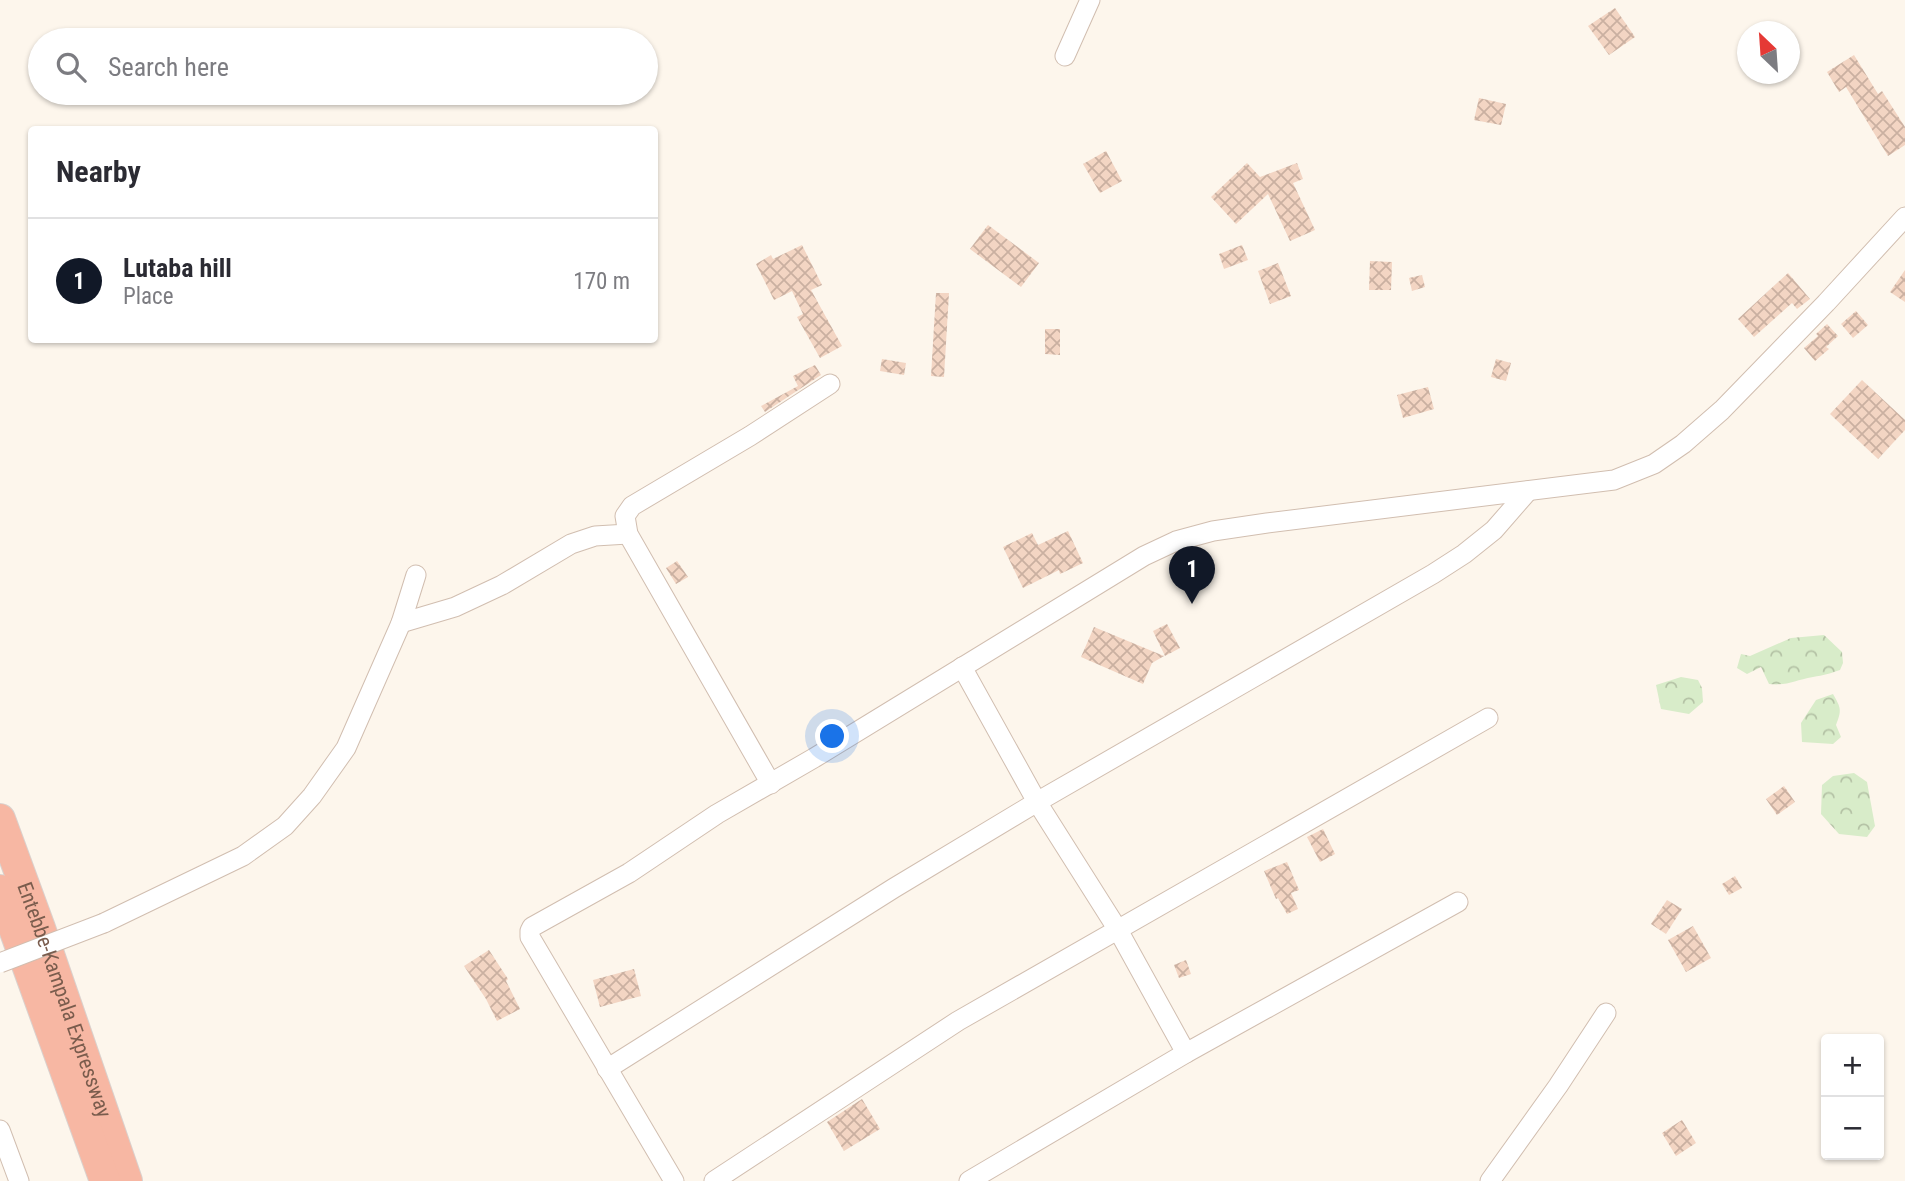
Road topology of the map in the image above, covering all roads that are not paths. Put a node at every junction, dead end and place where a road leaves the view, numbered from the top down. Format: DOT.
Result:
graph roads {
  1 [pos="1090,0"];
  2 [pos="1065,55"];
  3 [pos="1905,217"];
  4 [pos="830,384"];
  5 [pos="1528,491"];
  6 [pos="628,534"];
  7 [pos="416,575"];
  8 [pos="401,623"];
  9 [pos="962,667"];
  10 [pos="1488,718"];
  11 [pos="771,783"];
  12 [pos="1037,802"];
  13 [pos="0,819"];
  14 [pos="0,890"];
  15 [pos="1458,902"];
  16 [pos="1118,930"];
  17 [pos="0,963"];
  18 [pos="1606,1013"];
  19 [pos="1186,1053"];
  20 [pos="607,1069"];
  21 [pos="0,1130"];
  22 [pos="5,1158"];
  23 [pos="19,1181"];
  24 [pos="105,1181"];
  25 [pos="127,1181"];
  26 [pos="674,1181"];
  27 [pos="714,1181"];
  28 [pos="969,1181"];
  29 [pos="1490,1181"];
  1 -- 2 [label="street"];
  3 -- 5 [label="street"];
  4 -- 6 [label="street"];
  5 -- 9 [label="street"];
  5 -- 12 [label="street"];
  6 -- 8 [label="street"];
  6 -- 11 [label="street"];
  7 -- 8 [label="street"];
  8 -- 17 [label="street, bridge"];
  9 -- 11 [label="street"];
  9 -- 12 [label="street"];
  10 -- 16 [label="street"];
  11 -- 20 [label="street"];
  12 -- 16 [label="street"];
  12 -- 20 [label="street"];
  13 -- 25 [label="highway, Entebbe-Kampala Expressway"];
  14 -- 24 [label="highway, Entebbe-Kampala Expressway"];
  15 -- 19 [label="street"];
  16 -- 19 [label="street"];
  16 -- 27 [label="street"];
  18 -- 29 [label="street"];
  19 -- 28 [label="street"];
  20 -- 26 [label="street"];
  21 -- 22 [label="street"];
  22 -- 23 [label="street"];
}
